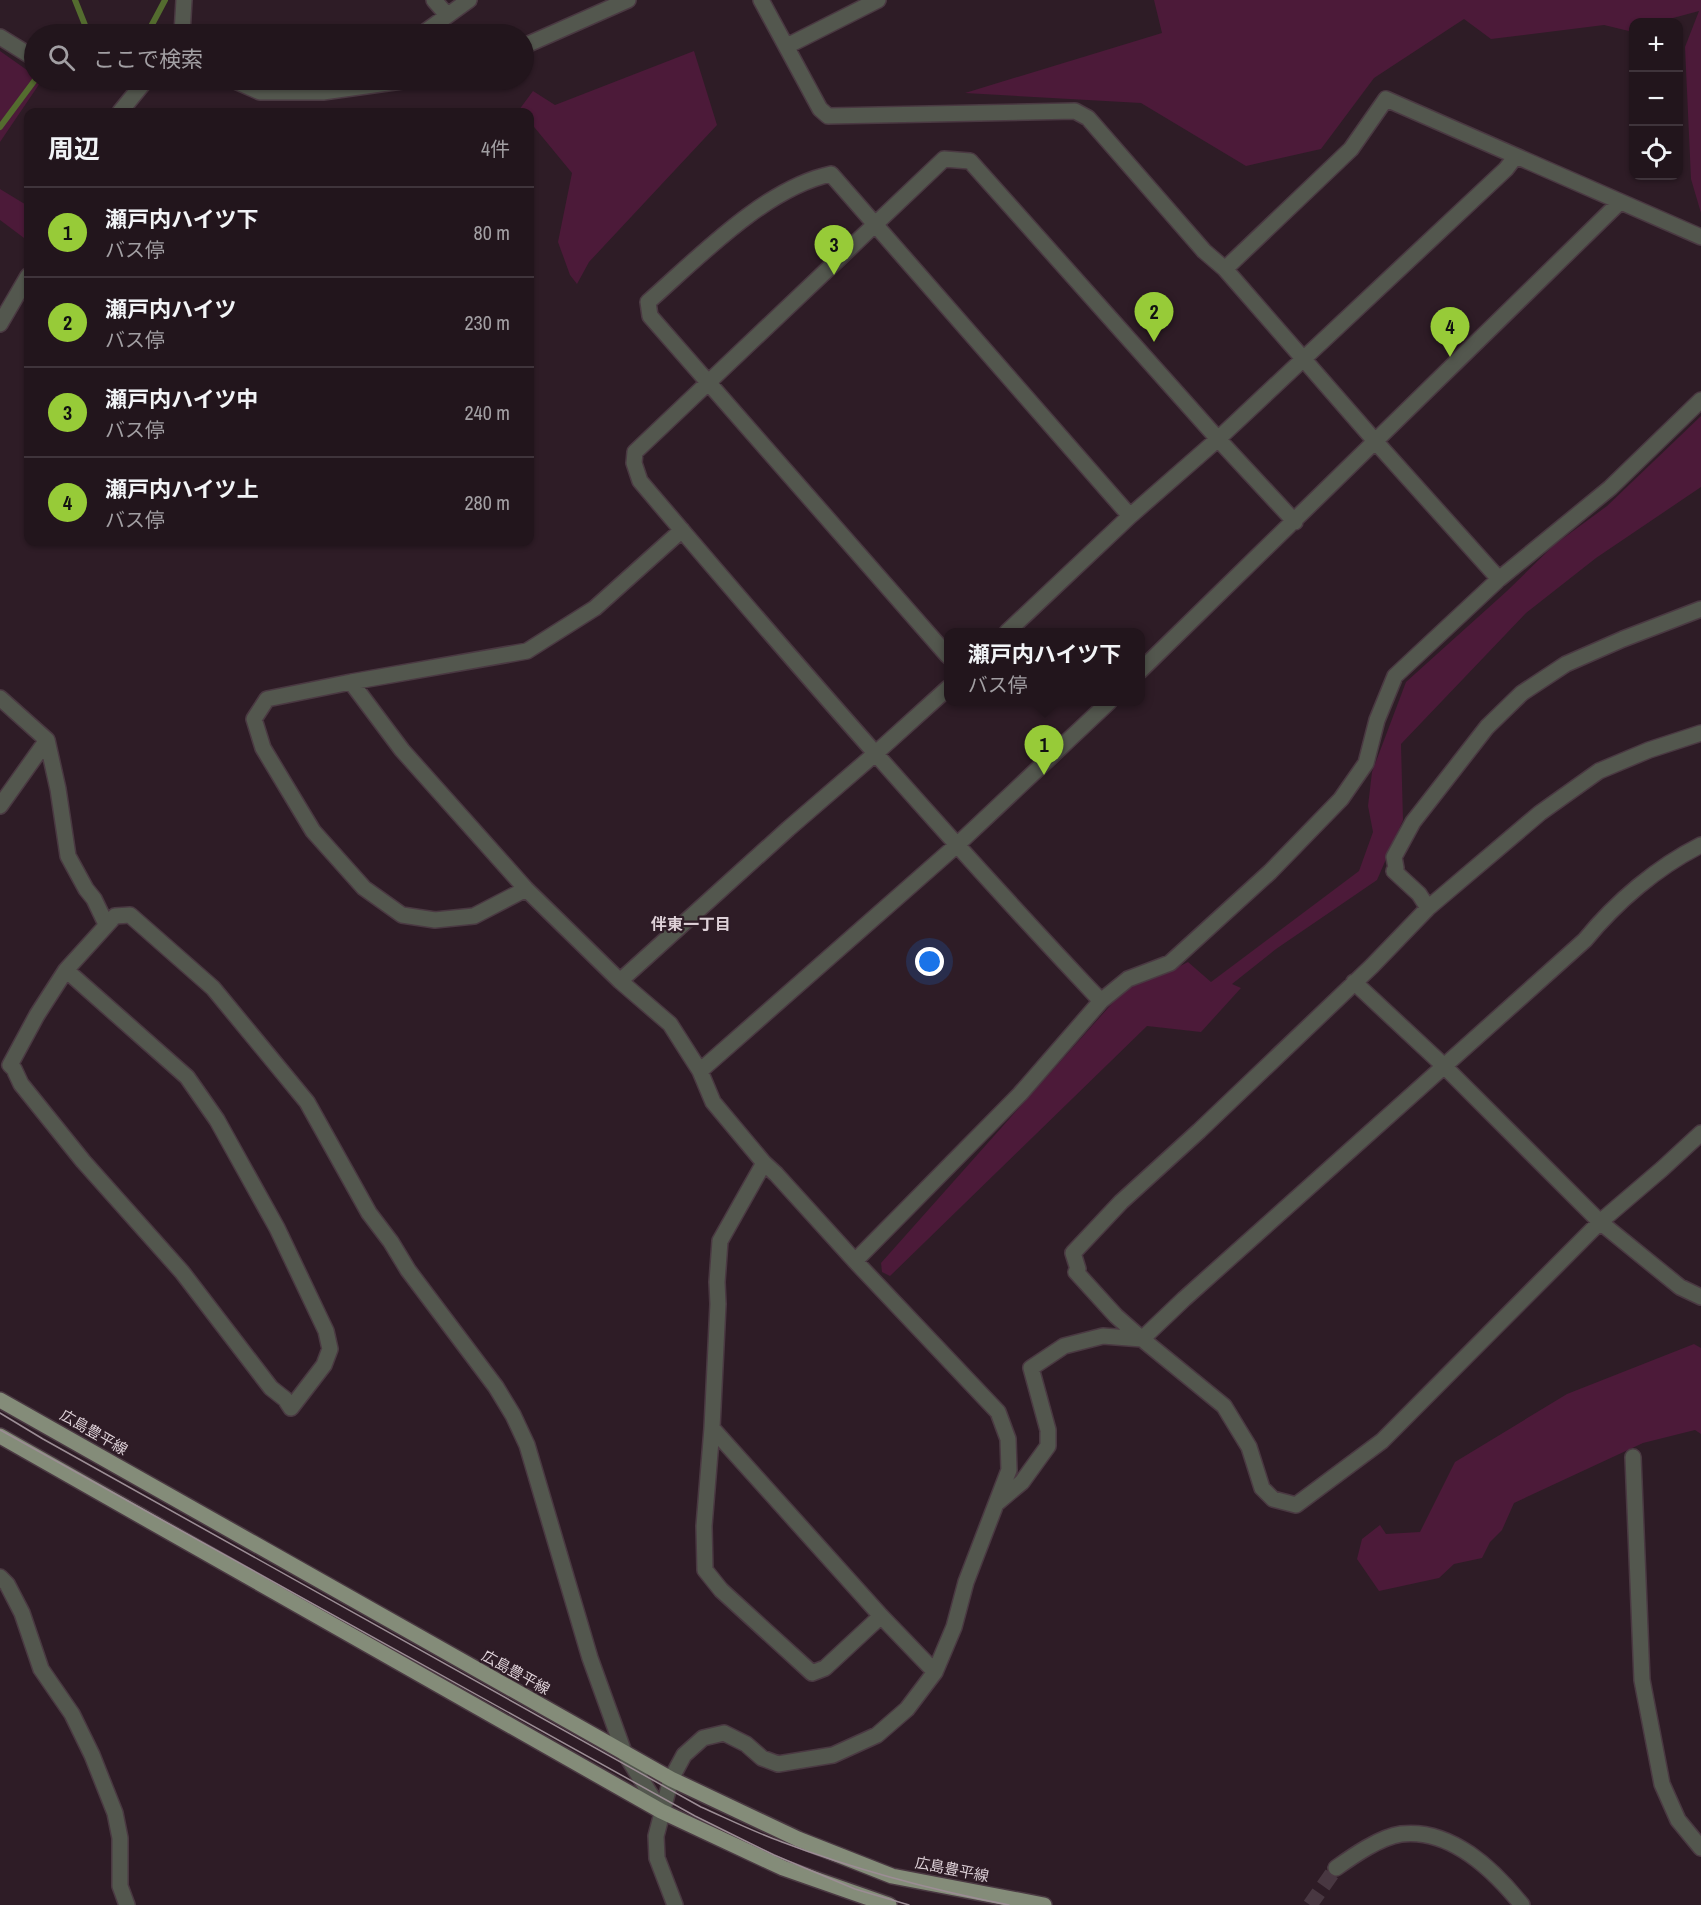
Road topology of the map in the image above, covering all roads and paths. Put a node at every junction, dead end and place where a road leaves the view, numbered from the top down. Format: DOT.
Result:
graph roads {
  1 [pos="184,0"];
  2 [pos="434,0"];
  3 [pos="469,0"];
  4 [pos="628,0"];
  5 [pos="761,0"];
  6 [pos="878,0"];
  7 [pos="447,15"];
  8 [pos="183,24"];
  9 [pos="435,24"];
  10 [pos="0,37"];
  11 [pos="534,42"];
  12 [pos="787,46"];
  13 [pos="24,52"];
  14 [pos="138,90"];
  15 [pos="256,90"];
  16 [pos="333,90"];
  17 [pos="123,108"];
  18 [pos="1516,156"];
  19 [pos="1620,202"];
  20 [pos="876,224"];
  21 [pos="1701,237"];
  22 [pos="1225,269"];
  23 [pos="24,283"];
  24 [pos="0,324"];
  25 [pos="1303,358"];
  26 [pos="707,383"];
  27 [pos="1701,400"];
  28 [pos="1218,439"];
  29 [pos="1375,441"];
  30 [pos="1130,516"];
  31 [pos="1295,522"];
  32 [pos="682,530"];
  33 [pos="1499,579"];
  34 [pos="1701,609"];
  35 [pos="1012,628"];
  36 [pos="944,651"];
  37 [pos="1145,666"];
  38 [pos="351,682"];
  39 [pos="944,692"];
  40 [pos="0,698"];
  41 [pos="1105,706"];
  42 [pos="1701,733"];
  43 [pos="47,740"];
  44 [pos="876,753"];
  45 [pos="0,806"];
  46 [pos="958,844"];
  47 [pos="1701,845"];
  48 [pos="526,889"];
  49 [pos="1428,908"];
  50 [pos="106,924"];
  51 [pos="66,970"];
  52 [pos="620,981"];
  53 [pos="1354,982"];
  54 [pos="1101,1001"];
  55 [pos="1443,1065"];
  56 [pos="700,1071"];
  57 [pos="1701,1133"];
  58 [pos="764,1163"];
  59 [pos="1600,1222"];
  60 [pos="855,1261"];
  61 [pos="1701,1297"];
  62 [pos="1142,1339"];
  63 [pos="0,1400"];
  64 [pos="712,1428"];
  65 [pos="0,1436"];
  66 [pos="1633,1457"];
  67 [pos="995,1504"];
  68 [pos="0,1577"];
  69 [pos="881,1616"];
  70 [pos="935,1672"];
  71 [pos="624,1752"];
  72 [pos="671,1779"];
  73 [pos="661,1811"];
  74 [pos="1701,1848"];
  75 [pos="1336,1868"];
  76 [pos="127,1905"];
  77 [pos="675,1905"];
  78 [pos="889,1905"];
  79 [pos="1044,1905"];
  80 [pos="1522,1905"];
  1 -- 8 [label="street"];
  2 -- 7 [label="street"];
  3 -- 7 [label="street"];
  4 -- 11 [label="street"];
  5 -- 12 [label="street"];
  6 -- 12 [label="street"];
  7 -- 9 [label="street"];
  10 -- 13 [label="street"];
  12 -- 22 [label="street"];
  14 -- 17 [label="street"];
  15 -- 16 [label="street"];
  18 -- 19 [label="street"];
  18 -- 22 [label="street"];
  18 -- 25 [label="street"];
  19 -- 21 [label="street"];
  19 -- 29 [label="street"];
  20 -- 26 [label="street"];
  20 -- 26 [label="street"];
  20 -- 28 [label="street"];
  20 -- 30 [label="street"];
  22 -- 25 [label="street"];
  23 -- 24 [label="street"];
  25 -- 28 [label="street"];
  25 -- 29 [label="street"];
  26 -- 32 [label="street"];
  26 -- 36 [label="street"];
  27 -- 33 [label="street"];
  28 -- 30 [label="street"];
  28 -- 31 [label="street"];
  29 -- 31 [label="street"];
  29 -- 33 [label="street"];
  30 -- 35 [label="street"];
  31 -- 37 [label="street"];
  32 -- 38 [label="street"];
  32 -- 44 [label="street"];
  33 -- 54 [label="street"];
  34 -- 49 [label="street"];
  38 -- 48 [label="street"];
  38 -- 48 [label="street"];
  39 -- 44 [label="street"];
  40 -- 43 [label="street"];
  41 -- 46 [label="street"];
  42 -- 49 [label="street"];
  43 -- 45 [label="street"];
  43 -- 50 [label="street"];
  44 -- 46 [label="street"];
  44 -- 52 [label="street"];
  46 -- 54 [label="street"];
  46 -- 56 [label="street"];
  47 -- 55 [label="street"];
  48 -- 52 [label="street"];
  49 -- 53 [label="street"];
  50 -- 51 [label="street"];
  50 -- 71 [label="street"];
  51 -- 51 [label="street"];
  52 -- 56 [label="street"];
  53 -- 55 [label="street"];
  53 -- 62 [label="street"];
  54 -- 60 [label="street"];
  55 -- 59 [label="street"];
  55 -- 62 [label="street"];
  56 -- 58 [label="street"];
  57 -- 59 [label="street"];
  58 -- 60 [label="street"];
  58 -- 64 [label="street"];
  59 -- 61 [label="street"];
  59 -- 62 [label="street"];
  60 -- 67 [label="street"];
  62 -- 67 [label="street"];
  63 -- 71 [label="main road, 広島豊平線"];
  64 -- 69 [label="street"];
  64 -- 69 [label="street"];
  65 -- 73 [label="main road"];
  66 -- 74 [label="street"];
  67 -- 70 [label="street"];
  68 -- 76 [label="street"];
  69 -- 70 [label="street"];
  70 -- 72 [label="street"];
  71 -- 72 [label="main road, 広島豊平線"];
  71 -- 73 [label="street"];
  72 -- 73 [label="street"];
  72 -- 79 [label="main road, 広島豊平線"];
  73 -- 77 [label="street"];
  73 -- 78 [label="main road"];
  75 -- 80 [label="street"];
}
